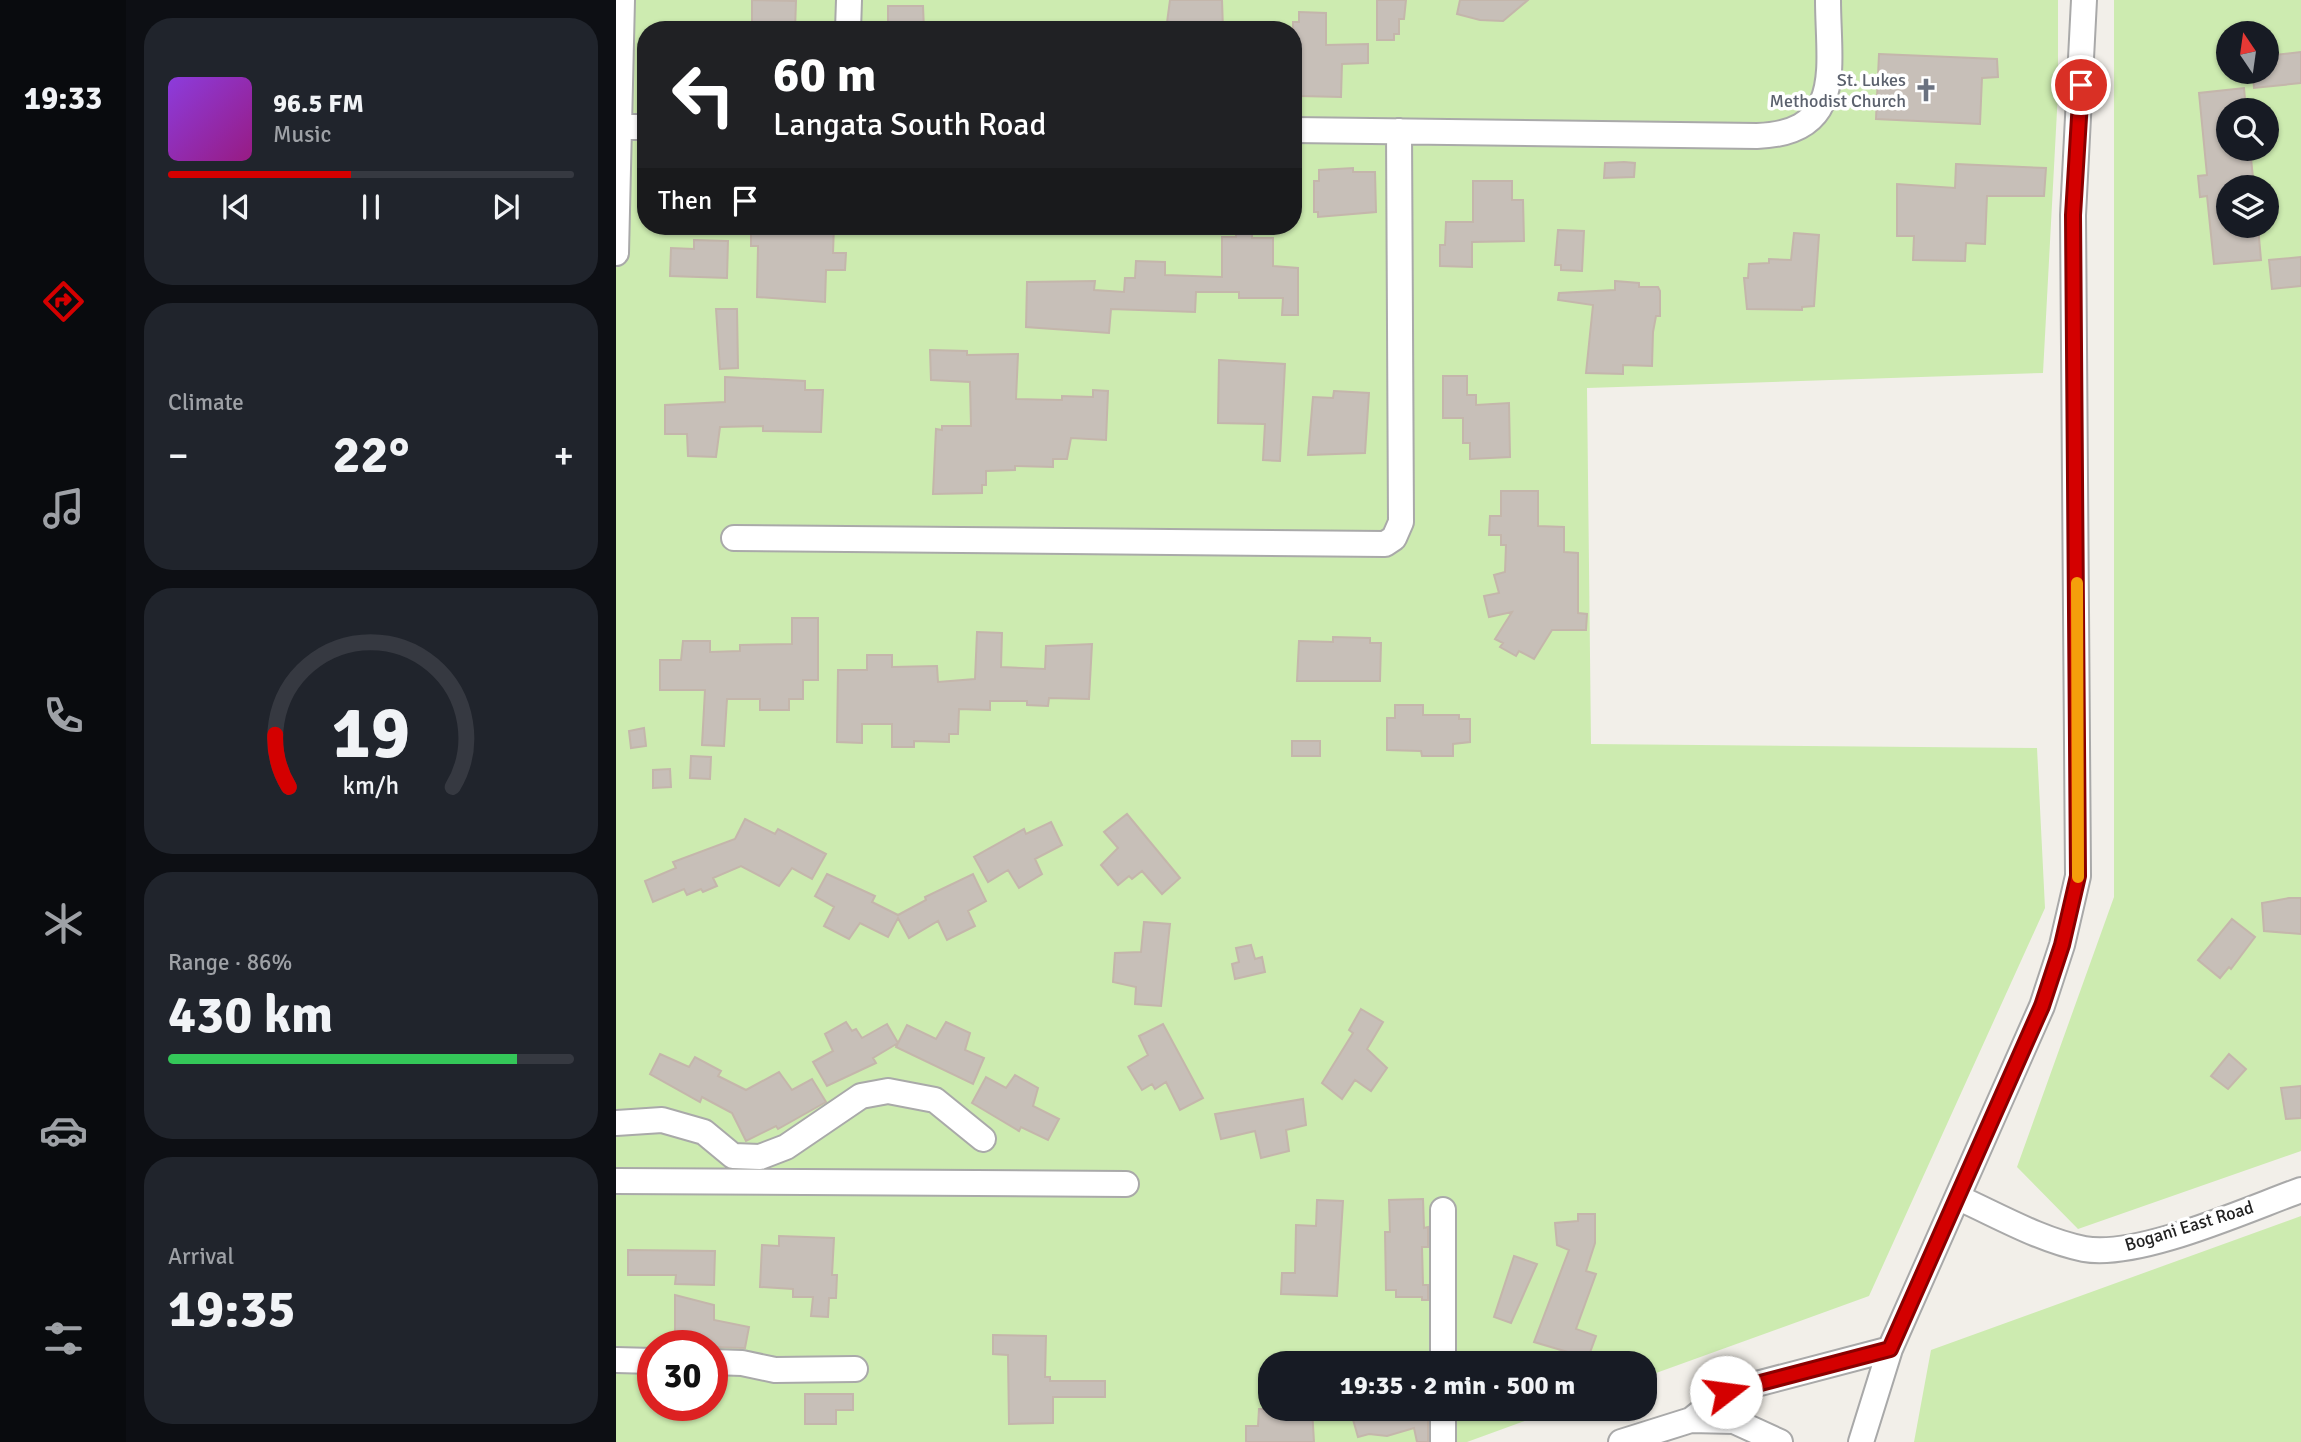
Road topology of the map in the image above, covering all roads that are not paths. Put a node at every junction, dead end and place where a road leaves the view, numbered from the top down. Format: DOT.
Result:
graph roads {
  1 [pos="622,0"];
  2 [pos="849,0"];
  3 [pos="1828,0"];
  4 [pos="2084,0"];
  5 [pos="848,21"];
  6 [pos="619,127"];
  7 [pos="637,127"];
  8 [pos="1302,130"];
  9 [pos="1399,131"];
  10 [pos="616,253"];
  11 [pos="734,538"];
  12 [pos="616,1123"];
  13 [pos="983,1139"];
  14 [pos="616,1181"];
  15 [pos="1126,1184"];
  16 [pos="2301,1190"];
  17 [pos="1959,1198"];
  18 [pos="1443,1210"];
  19 [pos="1890,1349"];
  20 [pos="1443,1351"];
  21 [pos="616,1360"];
  22 [pos="637,1361"];
  23 [pos="728,1363"];
  24 [pos="855,1369"];
  25 [pos="1691,1420"];
  26 [pos="1443,1421"];
  27 [pos="1443,1442"];
  28 [pos="1621,1442"];
  29 [pos="1780,1442"];
  30 [pos="1861,1442"];
  1 -- 6 [label="street"];
  2 -- 5 [label="street"];
  3 -- 9 [label="street"];
  4 -- 17 [label="street"];
  6 -- 7 [label="street"];
  6 -- 10 [label="street"];
  8 -- 9 [label="street"];
  9 -- 11 [label="street"];
  12 -- 13 [label="street"];
  14 -- 15 [label="street"];
  16 -- 17 [label="street, Bogani East Road"];
  17 -- 19 [label="street"];
  18 -- 20 [label="street"];
  19 -- 25 [label="street"];
  19 -- 30 [label="street"];
  21 -- 22 [label="street"];
  23 -- 24 [label="street"];
  25 -- 28 [label="street"];
  25 -- 29 [label="street"];
  26 -- 27 [label="street"];
}
